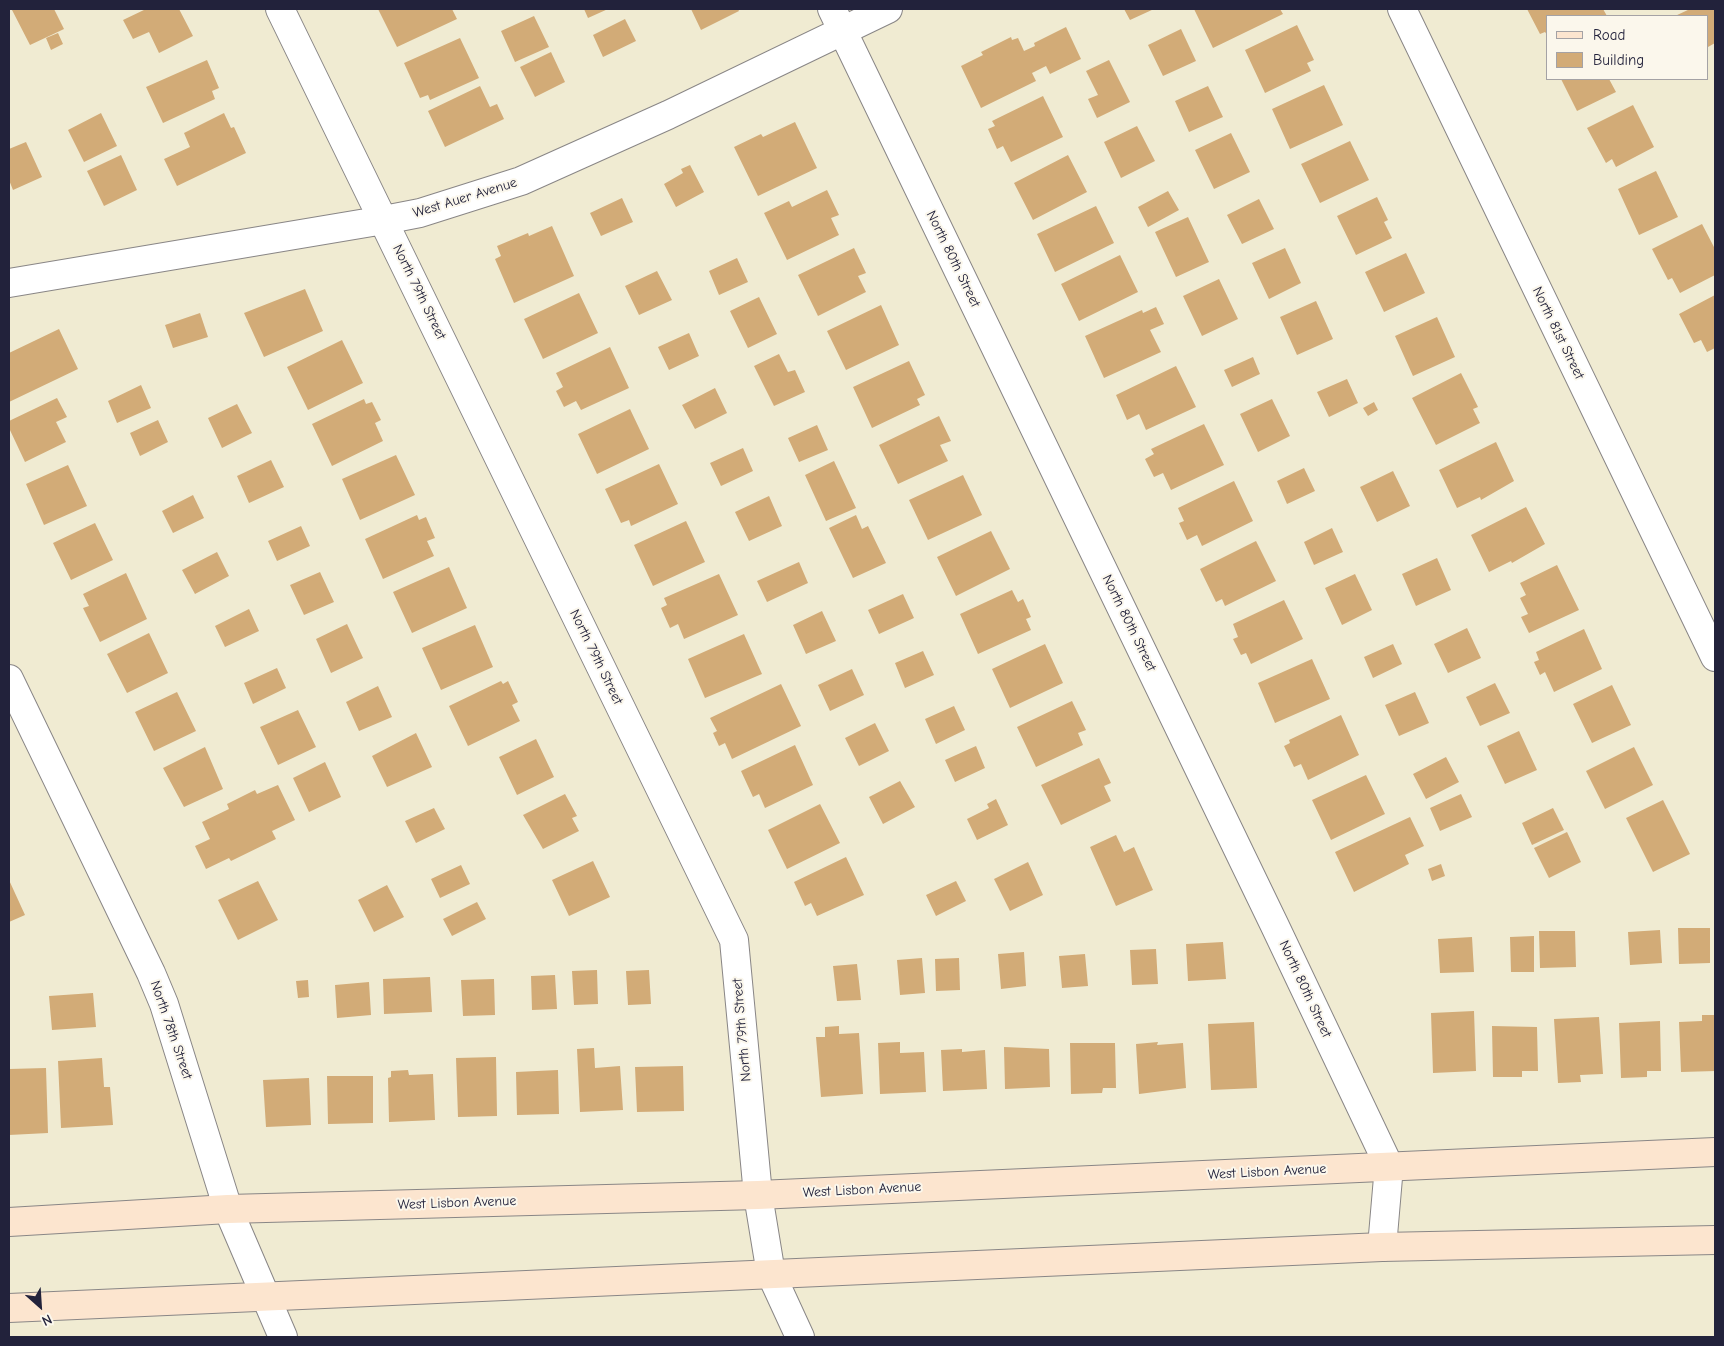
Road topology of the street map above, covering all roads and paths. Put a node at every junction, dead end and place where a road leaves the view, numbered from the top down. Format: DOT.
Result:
graph roads {
  1 [pos="280,9"];
  2 [pos="888,9"];
  3 [pos="1402,9"];
  4 [pos="838,20"];
  5 [pos="384,220"];
  6 [pos="9,283"];
  7 [pos="1715,657"];
  8 [pos="9,679"];
  9 [pos="1715,1152"];
  10 [pos="1388,1166"];
  11 [pos="758,1195"];
  12 [pos="228,1209"];
  13 [pos="9,1222"];
  14 [pos="1715,1240"];
  15 [pos="1382,1247"];
  16 [pos="771,1274"];
  17 [pos="264,1296"];
  18 [pos="9,1308"];
  19 [pos="283,1337"];
  20 [pos="800,1337"];
  1 -- 5 [label="street, North 79th Street"];
  2 -- 4 [label="street, West Auer Avenue"];
  3 -- 7 [label="street, North 81st Street"];
  4 -- 5 [label="street, West Auer Avenue"];
  4 -- 10 [label="street, North 80th Street"];
  5 -- 6 [label="street, West Auer Avenue"];
  5 -- 11 [label="street, North 79th Street"];
  8 -- 12 [label="street, North 78th Street"];
  9 -- 10 [label="main road, West Lisbon Avenue"];
  10 -- 11 [label="main road, West Lisbon Avenue"];
  10 -- 15 [label="street, North 80th Street"];
  11 -- 12 [label="main road, West Lisbon Avenue"];
  11 -- 16 [label="street, North 79th Street"];
  12 -- 13 [label="main road, West Lisbon Avenue"];
  12 -- 17 [label="street, North 78th Street"];
  14 -- 15 [label="main road"];
  15 -- 16 [label="main road"];
  16 -- 17 [label="main road"];
  16 -- 20 [label="street, North 79th Street"];
  17 -- 18 [label="main road"];
  17 -- 19 [label="street, North 78th Street"];
}
